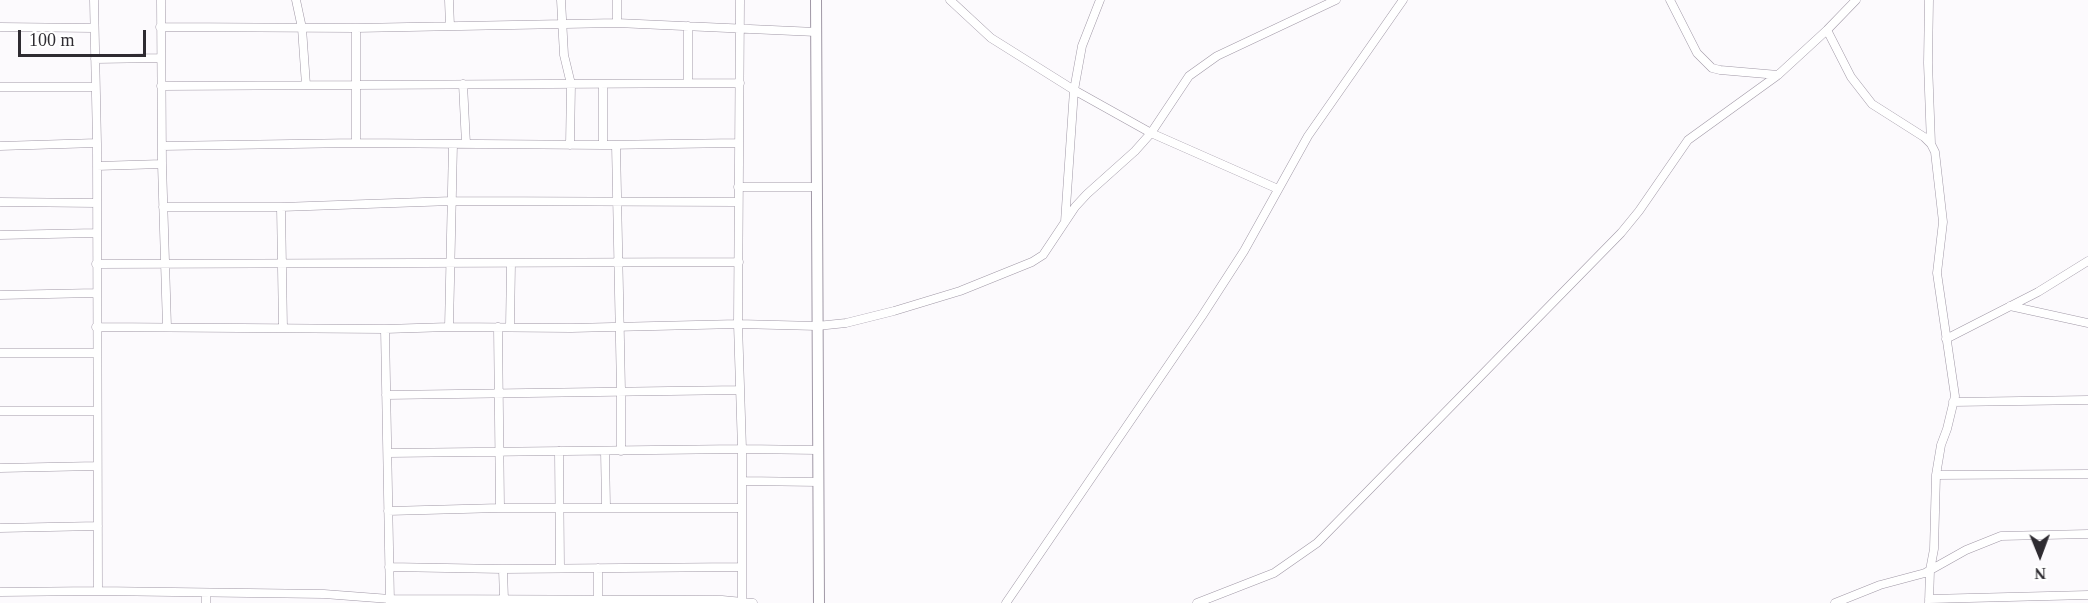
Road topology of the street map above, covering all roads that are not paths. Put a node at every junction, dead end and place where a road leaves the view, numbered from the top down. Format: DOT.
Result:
graph roads {
  1 [pos="94,0"];
  2 [pos="161,0"];
  3 [pos="296,0"];
  4 [pos="449,0"];
  5 [pos="561,0"];
  6 [pos="617,0"];
  7 [pos="740,0"];
  8 [pos="816,0"];
  9 [pos="950,0"];
  10 [pos="1100,0"];
  11 [pos="1336,0"];
  12 [pos="1403,0"];
  13 [pos="1670,0"];
  14 [pos="1856,0"];
  15 [pos="1929,0"];
  16 [pos="617,23"];
  17 [pos="561,24"];
  18 [pos="450,26"];
  19 [pos="688,26"];
  20 [pos="0,27"];
  21 [pos="160,27"];
  22 [pos="740,27"];
  23 [pos="94,28"];
  24 [pos="302,28"];
  25 [pos="356,28"];
  26 [pos="1827,30"];
  27 [pos="816,32"];
  28 [pos="161,58"];
  29 [pos="94,59"];
  30 [pos="1778,75"];
  31 [pos="688,83"];
  32 [pos="740,83"];
  33 [pos="463,84"];
  34 [pos="571,84"];
  35 [pos="603,84"];
  36 [pos="306,85"];
  37 [pos="356,85"];
  38 [pos="161,86"];
  39 [pos="0,87"];
  40 [pos="95,87"];
  41 [pos="1074,90"];
  42 [pos="1151,133"];
  43 [pos="97,143"];
  44 [pos="356,143"];
  45 [pos="738,143"];
  46 [pos="453,144"];
  47 [pos="466,144"];
  48 [pos="1931,144"];
  49 [pos="570,145"];
  50 [pos="603,145"];
  51 [pos="616,145"];
  52 [pos="0,146"];
  53 [pos="162,146"];
  54 [pos="162,164"];
  55 [pos="97,166"];
  56 [pos="738,186"];
  57 [pos="816,187"];
  58 [pos="1278,189"];
  59 [pos="452,201"];
  60 [pos="617,201"];
  61 [pos="0,202"];
  62 [pos="738,202"];
  63 [pos="97,203"];
  64 [pos="163,207"];
  65 [pos="281,207"];
  66 [pos="1065,222"];
  67 [pos="96,233"];
  68 [pos="0,235"];
  69 [pos="2088,261"];
  70 [pos="283,262"];
  71 [pos="619,262"];
  72 [pos="739,262"];
  73 [pos="165,263"];
  74 [pos="450,263"];
  75 [pos="511,263"];
  76 [pos="96,264"];
  77 [pos="96,293"];
  78 [pos="0,294"];
  79 [pos="2010,306"];
  80 [pos="2088,323"];
  81 [pos="738,324"];
  82 [pos="620,326"];
  83 [pos="817,326"];
  84 [pos="96,327"];
  85 [pos="167,327"];
  86 [pos="449,327"];
  87 [pos="498,327"];
  88 [pos="510,327"];
  89 [pos="283,328"];
  90 [pos="385,329"];
  91 [pos="1946,339"];
  92 [pos="0,353"];
  93 [pos="96,353"];
  94 [pos="740,390"];
  95 [pos="621,391"];
  96 [pos="500,393"];
  97 [pos="386,395"];
  98 [pos="2088,400"];
  99 [pos="1953,402"];
  100 [pos="0,411"];
  101 [pos="97,411"];
  102 [pos="742,449"];
  103 [pos="818,450"];
  104 [pos="559,451"];
  105 [pos="605,451"];
  106 [pos="621,451"];
  107 [pos="500,452"];
  108 [pos="388,453"];
  109 [pos="97,466"];
  110 [pos="0,468"];
  111 [pos="2088,474"];
  112 [pos="1936,475"];
  113 [pos="742,482"];
  114 [pos="819,482"];
  115 [pos="560,507"];
  116 [pos="606,507"];
  117 [pos="500,508"];
  118 [pos="742,508"];
  119 [pos="388,511"];
  120 [pos="98,526"];
  121 [pos="0,528"];
  122 [pos="2088,534"];
  123 [pos="389,567"];
  124 [pos="742,567"];
  125 [pos="560,568"];
  126 [pos="598,568"];
  127 [pos="502,569"];
  128 [pos="1930,570"];
  129 [pos="98,591"];
  130 [pos="0,592"];
  131 [pos="39,592"];
  132 [pos="206,593"];
  133 [pos="2088,595"];
  134 [pos="324,599"];
  135 [pos="504,600"];
  136 [pos="2028,600"];
  137 [pos="390,601"];
  138 [pos="562,601"];
  139 [pos="598,601"];
  140 [pos="1929,601"];
  141 [pos="742,602"];
  142 [pos="39,603"];
  143 [pos="206,603"];
  144 [pos="753,603"];
  145 [pos="819,603"];
  146 [pos="1006,603"];
  147 [pos="1197,603"];
  148 [pos="1835,603"];
  1 -- 23 [label="street"];
  2 -- 21 [label="street"];
  3 -- 24 [label="street"];
  4 -- 18 [label="street"];
  5 -- 17 [label="street"];
  6 -- 16 [label="street"];
  7 -- 22 [label="street"];
  8 -- 27 [label="street"];
  9 -- 41 [label="street"];
  10 -- 41 [label="street"];
  11 -- 42 [label="street"];
  12 -- 58 [label="street"];
  13 -- 30 [label="street"];
  14 -- 26 [label="street"];
  15 -- 48 [label="street"];
  16 -- 17 [label="street"];
  16 -- 19 [label="street"];
  17 -- 18 [label="street"];
  17 -- 34 [label="street"];
  18 -- 25 [label="street"];
  19 -- 22 [label="street"];
  19 -- 31 [label="street"];
  20 -- 23 [label="street"];
  21 -- 24 [label="street"];
  21 -- 28 [label="street"];
  22 -- 27 [label="street"];
  22 -- 32 [label="street"];
  23 -- 29 [label="street"];
  24 -- 25 [label="street"];
  24 -- 36 [label="street"];
  25 -- 37 [label="street"];
  26 -- 30 [label="street"];
  26 -- 48 [label="street"];
  27 -- 57 [label="street"];
  28 -- 29 [label="street"];
  28 -- 38 [label="street"];
  29 -- 40 [label="street"];
  30 -- 147 [label="street"];
  31 -- 32 [label="street"];
  31 -- 35 [label="street"];
  32 -- 45 [label="street"];
  33 -- 34 [label="street"];
  33 -- 37 [label="street"];
  33 -- 47 [label="street"];
  34 -- 35 [label="street"];
  34 -- 49 [label="street"];
  35 -- 50 [label="street"];
  36 -- 37 [label="street"];
  36 -- 38 [label="street"];
  37 -- 44 [label="street"];
  38 -- 53 [label="street"];
  39 -- 40 [label="street"];
  40 -- 43 [label="street"];
  41 -- 42 [label="street"];
  41 -- 66 [label="street"];
  42 -- 58 [label="street"];
  42 -- 66 [label="street"];
  43 -- 52 [label="street"];
  43 -- 55 [label="street"];
  44 -- 46 [label="street"];
  44 -- 53 [label="street"];
  45 -- 51 [label="street"];
  45 -- 56 [label="street"];
  46 -- 47 [label="street"];
  46 -- 59 [label="street"];
  47 -- 49 [label="street"];
  48 -- 91 [label="street"];
  49 -- 50 [label="street"];
  50 -- 51 [label="street"];
  51 -- 60 [label="street"];
  53 -- 54 [label="street"];
  54 -- 55 [label="street"];
  54 -- 64 [label="street"];
  55 -- 63 [label="street"];
  56 -- 57 [label="street"];
  56 -- 62 [label="street"];
  57 -- 83 [label="street"];
  58 -- 146 [label="street"];
  59 -- 60 [label="street"];
  59 -- 65 [label="street"];
  59 -- 74 [label="street"];
  60 -- 62 [label="street"];
  60 -- 71 [label="street"];
  61 -- 63 [label="street"];
  62 -- 72 [label="street"];
  63 -- 67 [label="street"];
  64 -- 65 [label="street"];
  64 -- 73 [label="street"];
  65 -- 70 [label="street"];
  66 -- 83 [label="street"];
  67 -- 68 [label="street"];
  67 -- 76 [label="street"];
  69 -- 79 [label="street"];
  70 -- 73 [label="street"];
  70 -- 74 [label="street"];
  70 -- 89 [label="street"];
  71 -- 72 [label="street"];
  71 -- 75 [label="street"];
  71 -- 82 [label="street"];
  72 -- 81 [label="street"];
  73 -- 76 [label="street"];
  73 -- 85 [label="street"];
  74 -- 75 [label="street"];
  74 -- 86 [label="street"];
  75 -- 88 [label="street"];
  76 -- 77 [label="street"];
  77 -- 78 [label="street"];
  77 -- 84 [label="street"];
  79 -- 80 [label="street"];
  79 -- 91 [label="street"];
  81 -- 82 [label="street"];
  81 -- 83 [label="street"];
  81 -- 94 [label="street"];
  82 -- 88 [label="street"];
  82 -- 95 [label="street"];
  83 -- 103 [label="street"];
  84 -- 85 [label="street"];
  84 -- 93 [label="street"];
  85 -- 89 [label="street"];
  86 -- 87 [label="street"];
  86 -- 90 [label="street"];
  87 -- 88 [label="street"];
  87 -- 96 [label="street"];
  89 -- 90 [label="street"];
  90 -- 97 [label="street"];
  91 -- 99 [label="street"];
  92 -- 93 [label="street"];
  93 -- 101 [label="street"];
  94 -- 95 [label="street"];
  94 -- 102 [label="street"];
  95 -- 96 [label="street"];
  95 -- 106 [label="street"];
  96 -- 97 [label="street"];
  96 -- 107 [label="street"];
  97 -- 108 [label="street"];
  98 -- 99 [label="street"];
  99 -- 112 [label="street"];
  100 -- 101 [label="street"];
  101 -- 109 [label="street"];
  102 -- 103 [label="street"];
  102 -- 106 [label="street"];
  102 -- 113 [label="street"];
  103 -- 114 [label="street"];
  104 -- 105 [label="street"];
  104 -- 107 [label="street"];
  104 -- 115 [label="street"];
  105 -- 106 [label="street"];
  105 -- 116 [label="street"];
  107 -- 108 [label="street"];
  107 -- 117 [label="street"];
  108 -- 119 [label="street"];
  109 -- 110 [label="street"];
  109 -- 120 [label="street"];
  111 -- 112 [label="street"];
  112 -- 128 [label="street"];
  113 -- 114 [label="street"];
  113 -- 118 [label="street"];
  114 -- 145 [label="street"];
  115 -- 116 [label="street"];
  115 -- 117 [label="street"];
  115 -- 125 [label="street"];
  116 -- 118 [label="street"];
  117 -- 119 [label="street"];
  118 -- 124 [label="street"];
  119 -- 123 [label="street"];
  120 -- 121 [label="street"];
  120 -- 129 [label="street"];
  122 -- 128 [label="street"];
  123 -- 127 [label="street"];
  123 -- 137 [label="street"];
  124 -- 126 [label="street"];
  124 -- 141 [label="street"];
  125 -- 126 [label="street"];
  125 -- 127 [label="street"];
  126 -- 139 [label="street"];
  127 -- 135 [label="street"];
  128 -- 140 [label="street"];
  128 -- 148 [label="street"];
  129 -- 131 [label="street"];
  129 -- 132 [label="street"];
  130 -- 131 [label="street"];
  131 -- 142 [label="street"];
  132 -- 134 [label="street"];
  132 -- 143 [label="street"];
  133 -- 136 [label="street"];
  134 -- 137 [label="street"];
  135 -- 137 [label="street"];
  135 -- 138 [label="street"];
  136 -- 140 [label="street"];
  138 -- 139 [label="street"];
  139 -- 141 [label="street"];
  141 -- 144 [label="street"];
}
